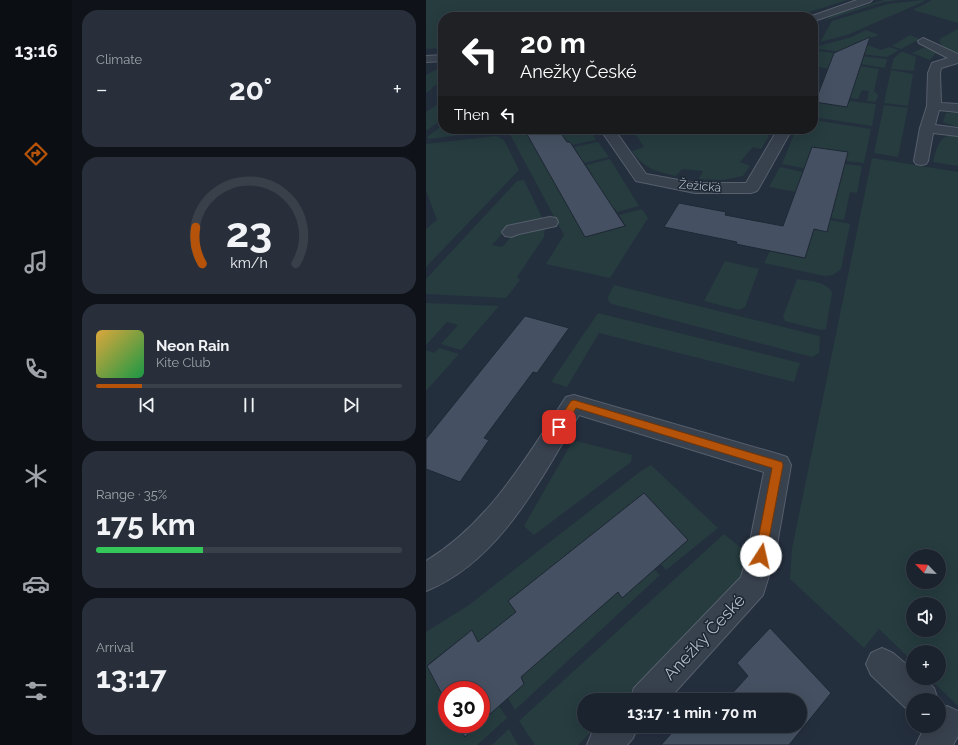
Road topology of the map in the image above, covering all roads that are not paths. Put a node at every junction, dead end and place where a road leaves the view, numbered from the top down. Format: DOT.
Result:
graph roads {
  1 [pos="867,0"];
  2 [pos="818,16"];
  3 [pos="923,40"];
  4 [pos="438,59"];
  5 [pos="958,60"];
  6 [pos="427,61"];
  7 [pos="934,106"];
  8 [pos="958,108"];
  9 [pos="927,128"];
  10 [pos="958,132"];
  11 [pos="610,134"];
  12 [pos="782,134"];
  13 [pos="921,161"];
  14 [pos="550,222"];
  15 [pos="511,232"];
  16 [pos="426,576"];
  17 [pos="882,664"];
  18 [pos="653,693"];
  19 [pos="914,693"];
  20 [pos="615,733"];
  21 [pos="604,745"];
  1 -- 2 [label="street"];
  3 -- 5 [label="street"];
  4 -- 6 [label="street"];
  5 -- 7 [label="street"];
  7 -- 8 [label="street"];
  7 -- 9 [label="street"];
  9 -- 10 [label="street"];
  9 -- 13 [label="street"];
  11 -- 12 [label="street, Žežická"];
  14 -- 15 [label="street"];
  16 -- 18 [label="street, Anežky České"];
  17 -- 19 [label="street"];
  20 -- 21 [label="street"];
}
